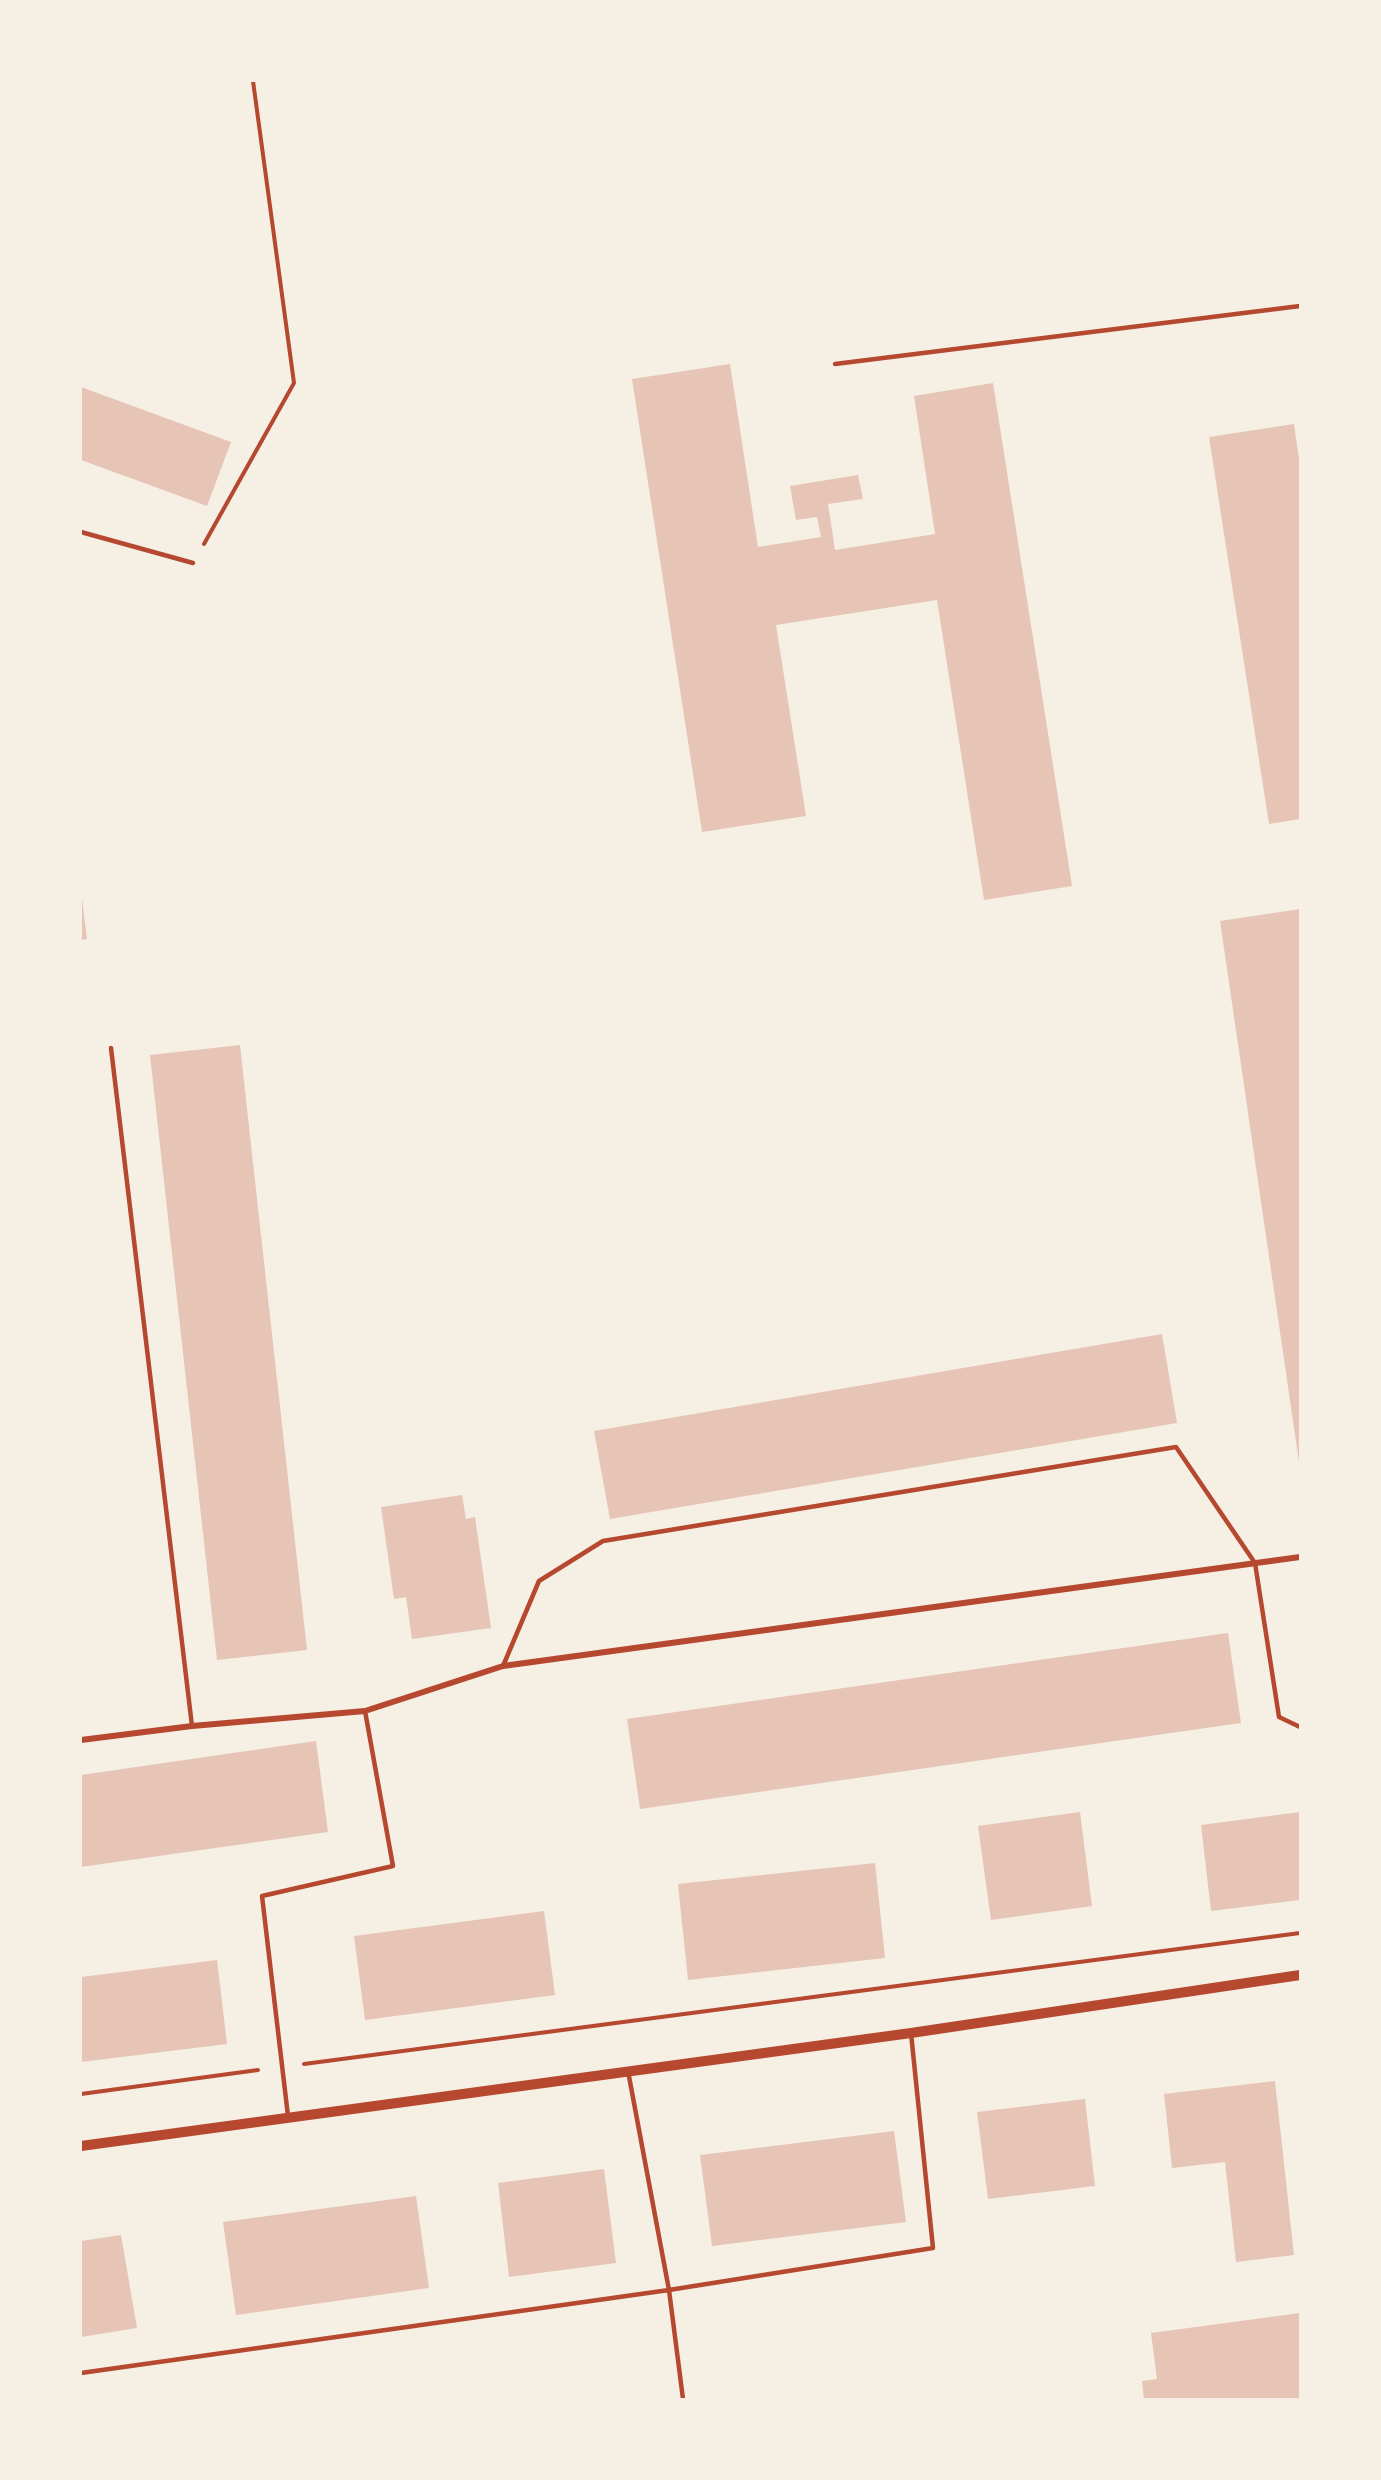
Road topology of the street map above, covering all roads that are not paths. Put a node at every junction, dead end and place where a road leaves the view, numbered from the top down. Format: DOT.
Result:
graph roads {
  1 [pos="1300,306"];
  2 [pos="834,364"];
  3 [pos="81,532"];
  4 [pos="193,563"];
  5 [pos="111,1048"];
  6 [pos="1300,1557"];
  7 [pos="1256,1563"];
  8 [pos="503,1666"];
  9 [pos="365,1711"];
  10 [pos="192,1726"];
  11 [pos="1300,1727"];
  12 [pos="81,1740"];
  13 [pos="1300,1975"];
  14 [pos="911,2033"];
  15 [pos="628,2071"];
  16 [pos="288,2116"];
  17 [pos="81,2146"];
  18 [pos="669,2290"];
  19 [pos="81,2373"];
  20 [pos="682,2399"];
  1 -- 2 [label="lane"];
  3 -- 4 [label="lane"];
  5 -- 10 [label="lane"];
  6 -- 7 [label="street"];
  7 -- 8 [label="street"];
  7 -- 8 [label="lane"];
  7 -- 11 [label="lane"];
  8 -- 9 [label="street"];
  9 -- 10 [label="street"];
  9 -- 16 [label="lane"];
  10 -- 12 [label="street"];
  13 -- 14 [label="street"];
  14 -- 15 [label="street"];
  14 -- 18 [label="lane"];
  15 -- 16 [label="street"];
  15 -- 18 [label="lane"];
  16 -- 17 [label="street"];
  18 -- 19 [label="lane"];
  18 -- 20 [label="lane"];
}
